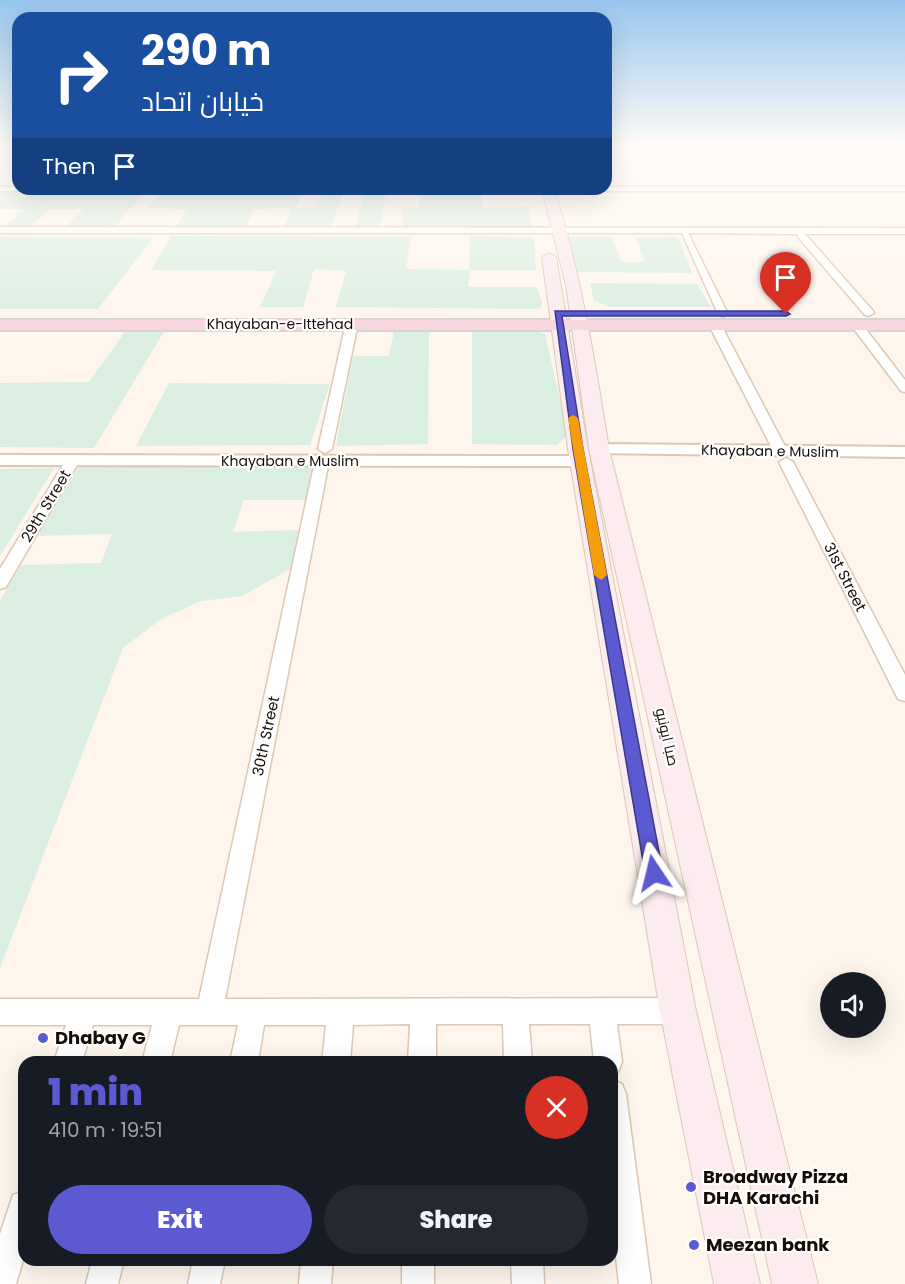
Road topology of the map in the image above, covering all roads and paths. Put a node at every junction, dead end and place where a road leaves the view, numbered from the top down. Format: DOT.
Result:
graph roads {
  1 [pos="553,205"];
  2 [pos="544,228"];
  3 [pos="0,230"];
  4 [pos="205,232"];
  5 [pos="562,233"];
  6 [pos="868,233"];
  7 [pos="905,233"];
  8 [pos="0,235"];
  9 [pos="685,235"];
  10 [pos="801,235"];
  11 [pos="0,314"];
  12 [pos="905,314"];
  13 [pos="863,319"];
  14 [pos="569,320"];
  15 [pos="719,320"];
  16 [pos="352,323"];
  17 [pos="0,325"];
  18 [pos="905,325"];
  19 [pos="905,388"];
  20 [pos="0,451"];
  21 [pos="184,455"];
  22 [pos="323,455"];
  23 [pos="590,455"];
  24 [pos="783,457"];
  25 [pos="899,457"];
  26 [pos="0,460"];
  27 [pos="73,460"];
  28 [pos="0,583"];
  29 [pos="905,693"];
  30 [pos="84,1011"];
  31 [pos="341,1011"];
  32 [pos="423,1011"];
  33 [pos="515,1011"];
  34 [pos="602,1011"];
  35 [pos="678,1011"];
  36 [pos="0,1012"];
  37 [pos="169,1012"];
  38 [pos="209,1012"];
  39 [pos="253,1012"];
  40 [pos="70,1056"];
  41 [pos="158,1056"];
  42 [pos="245,1056"];
  43 [pos="337,1056"];
  44 [pos="422,1056"];
  45 [pos="518,1056"];
  46 [pos="607,1056"];
  47 [pos="618,1146"];
  48 [pos="18,1226"];
  49 [pos="106,1266"];
  50 [pos="208,1266"];
  51 [pos="316,1266"];
  52 [pos="418,1266"];
  53 [pos="527,1266"];
  54 [pos="0,1284"];
  55 [pos="102,1284"];
  56 [pos="204,1284"];
  57 [pos="315,1284"];
  58 [pos="418,1284"];
  59 [pos="528,1284"];
  60 [pos="634,1284"];
  61 [pos="737,1284"];
  62 [pos="795,1284"];
  1 -- 5 [label="main road, صبا ایونیو"];
  2 -- 4 [label="street"];
  2 -- 5 [label="street"];
  2 -- 14 [label="main road, صبا ایونیو"];
  3 -- 4 [label="street"];
  4 -- 8 [label="street"];
  5 -- 6 [label="street"];
  5 -- 9 [label="street"];
  5 -- 14 [label="main road, صبا ایونیو"];
  6 -- 7 [label="street"];
  6 -- 10 [label="street"];
  9 -- 10 [label="street"];
  9 -- 15 [label="street, 31st Street"];
  10 -- 13 [label="street"];
  11 -- 14 [label="main road, Khayaban-e-Ittehad"];
  12 -- 13 [label="main road"];
  13 -- 15 [label="main road"];
  13 -- 18 [label="main road"];
  13 -- 19 [label="street"];
  14 -- 15 [label="main road"];
  14 -- 16 [label="main road, Khayaban-e-Ittehad"];
  14 -- 23 [label="main road, صبا ایونیو"];
  15 -- 24 [label="street, 31st Street"];
  16 -- 17 [label="main road, Khayaban-e-Ittehad"];
  16 -- 22 [label="street, 30th Street"];
  20 -- 21 [label="street, Khayaban e Muslim"];
  21 -- 22 [label="street, Khayaban e Muslim"];
  21 -- 27 [label="street, Khayaban e Muslim"];
  22 -- 23 [label="street, Khayaban e Muslim"];
  22 -- 38 [label="street, 30th Street"];
  23 -- 24 [label="street, Khayaban e Muslim"];
  23 -- 35 [label="main road, صبا ایونیو"];
  23 -- 62 [label="main road, صبا ایونیو"];
  24 -- 25 [label="street, Khayaban e Muslim"];
  24 -- 29 [label="street, 31st Street"];
  26 -- 27 [label="street, Khayaban e Muslim"];
  27 -- 28 [label="street, 29th Street"];
  30 -- 36 [label="street"];
  30 -- 37 [label="street"];
  30 -- 40 [label="street"];
  31 -- 32 [label="street"];
  31 -- 39 [label="street"];
  31 -- 43 [label="street"];
  32 -- 33 [label="street"];
  32 -- 44 [label="street"];
  33 -- 34 [label="street"];
  33 -- 45 [label="street"];
  34 -- 35 [label="street"];
  34 -- 46 [label="street"];
  35 -- 61 [label="main road, صبا ایونیو"];
  37 -- 38 [label="street"];
  37 -- 41 [label="street"];
  38 -- 39 [label="street"];
  39 -- 42 [label="street"];
  47 -- 60 [label="street"];
  48 -- 54 [label="street"];
  49 -- 55 [label="street"];
  50 -- 56 [label="street"];
  51 -- 57 [label="street"];
  52 -- 58 [label="street"];
  53 -- 59 [label="street"];
}
